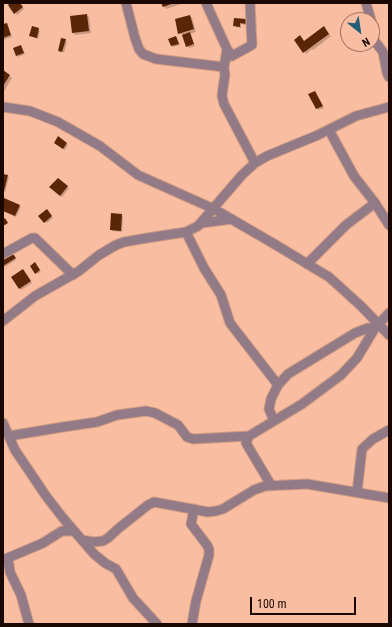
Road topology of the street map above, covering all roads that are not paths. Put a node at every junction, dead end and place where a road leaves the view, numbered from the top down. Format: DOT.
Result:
graph roads {
  1 [pos="126,3"];
  2 [pos="206,3"];
  3 [pos="250,3"];
  4 [pos="380,48"];
  5 [pos="227,49"];
  6 [pos="224,66"];
  7 [pos="389,77"];
  8 [pos="3,107"];
  9 [pos="389,107"];
  10 [pos="329,130"];
  11 [pos="255,163"];
  12 [pos="375,203"];
  13 [pos="214,210"];
  14 [pos="232,219"];
  15 [pos="202,223"];
  16 [pos="389,225"];
  17 [pos="186,232"];
  18 [pos="3,254"];
  19 [pos="307,264"];
  20 [pos="73,274"];
  21 [pos="389,313"];
  22 [pos="3,322"];
  23 [pos="377,326"];
  24 [pos="389,335"];
  25 [pos="278,384"];
  26 [pos="274,421"];
  27 [pos="3,423"];
  28 [pos="389,430"];
  29 [pos="9,436"];
  30 [pos="249,436"];
  31 [pos="271,485"];
  32 [pos="357,492"];
  33 [pos="389,498"];
  34 [pos="194,509"];
  35 [pos="63,518"];
  36 [pos="62,531"];
  37 [pos="74,531"];
  38 [pos="82,540"];
  39 [pos="5,558"];
  40 [pos="29,624"];
  41 [pos="157,624"];
  42 [pos="192,624"];
  1 -- 6 [label="street"];
  2 -- 5 [label="street"];
  3 -- 5 [label="street"];
  4 -- 7 [label="street"];
  5 -- 6 [label="street"];
  6 -- 11 [label="street"];
  8 -- 13 [label="street"];
  9 -- 10 [label="street"];
  10 -- 11 [label="street"];
  10 -- 12 [label="street"];
  11 -- 13 [label="street"];
  12 -- 16 [label="street"];
  12 -- 19 [label="street"];
  13 -- 14 [label="street"];
  13 -- 15 [label="street"];
  14 -- 15 [label="street"];
  14 -- 19 [label="street"];
  15 -- 17 [label="street"];
  17 -- 20 [label="street"];
  17 -- 25 [label="street"];
  18 -- 20 [label="street"];
  19 -- 23 [label="street"];
  20 -- 22 [label="street"];
  21 -- 23 [label="street"];
  23 -- 24 [label="street"];
  23 -- 25 [label="street"];
  23 -- 26 [label="street"];
  25 -- 26 [label="street"];
  26 -- 30 [label="street"];
  27 -- 29 [label="street"];
  28 -- 32 [label="street"];
  29 -- 30 [label="street"];
  29 -- 35 [label="street"];
  30 -- 31 [label="street"];
  31 -- 32 [label="street"];
  31 -- 34 [label="street"];
  32 -- 33 [label="street"];
  34 -- 38 [label="street"];
  34 -- 42 [label="street"];
  35 -- 36 [label="street"];
  35 -- 37 [label="street"];
  36 -- 37 [label="street"];
  36 -- 39 [label="street"];
  37 -- 38 [label="street"];
  38 -- 41 [label="street"];
  39 -- 40 [label="street"];
}
